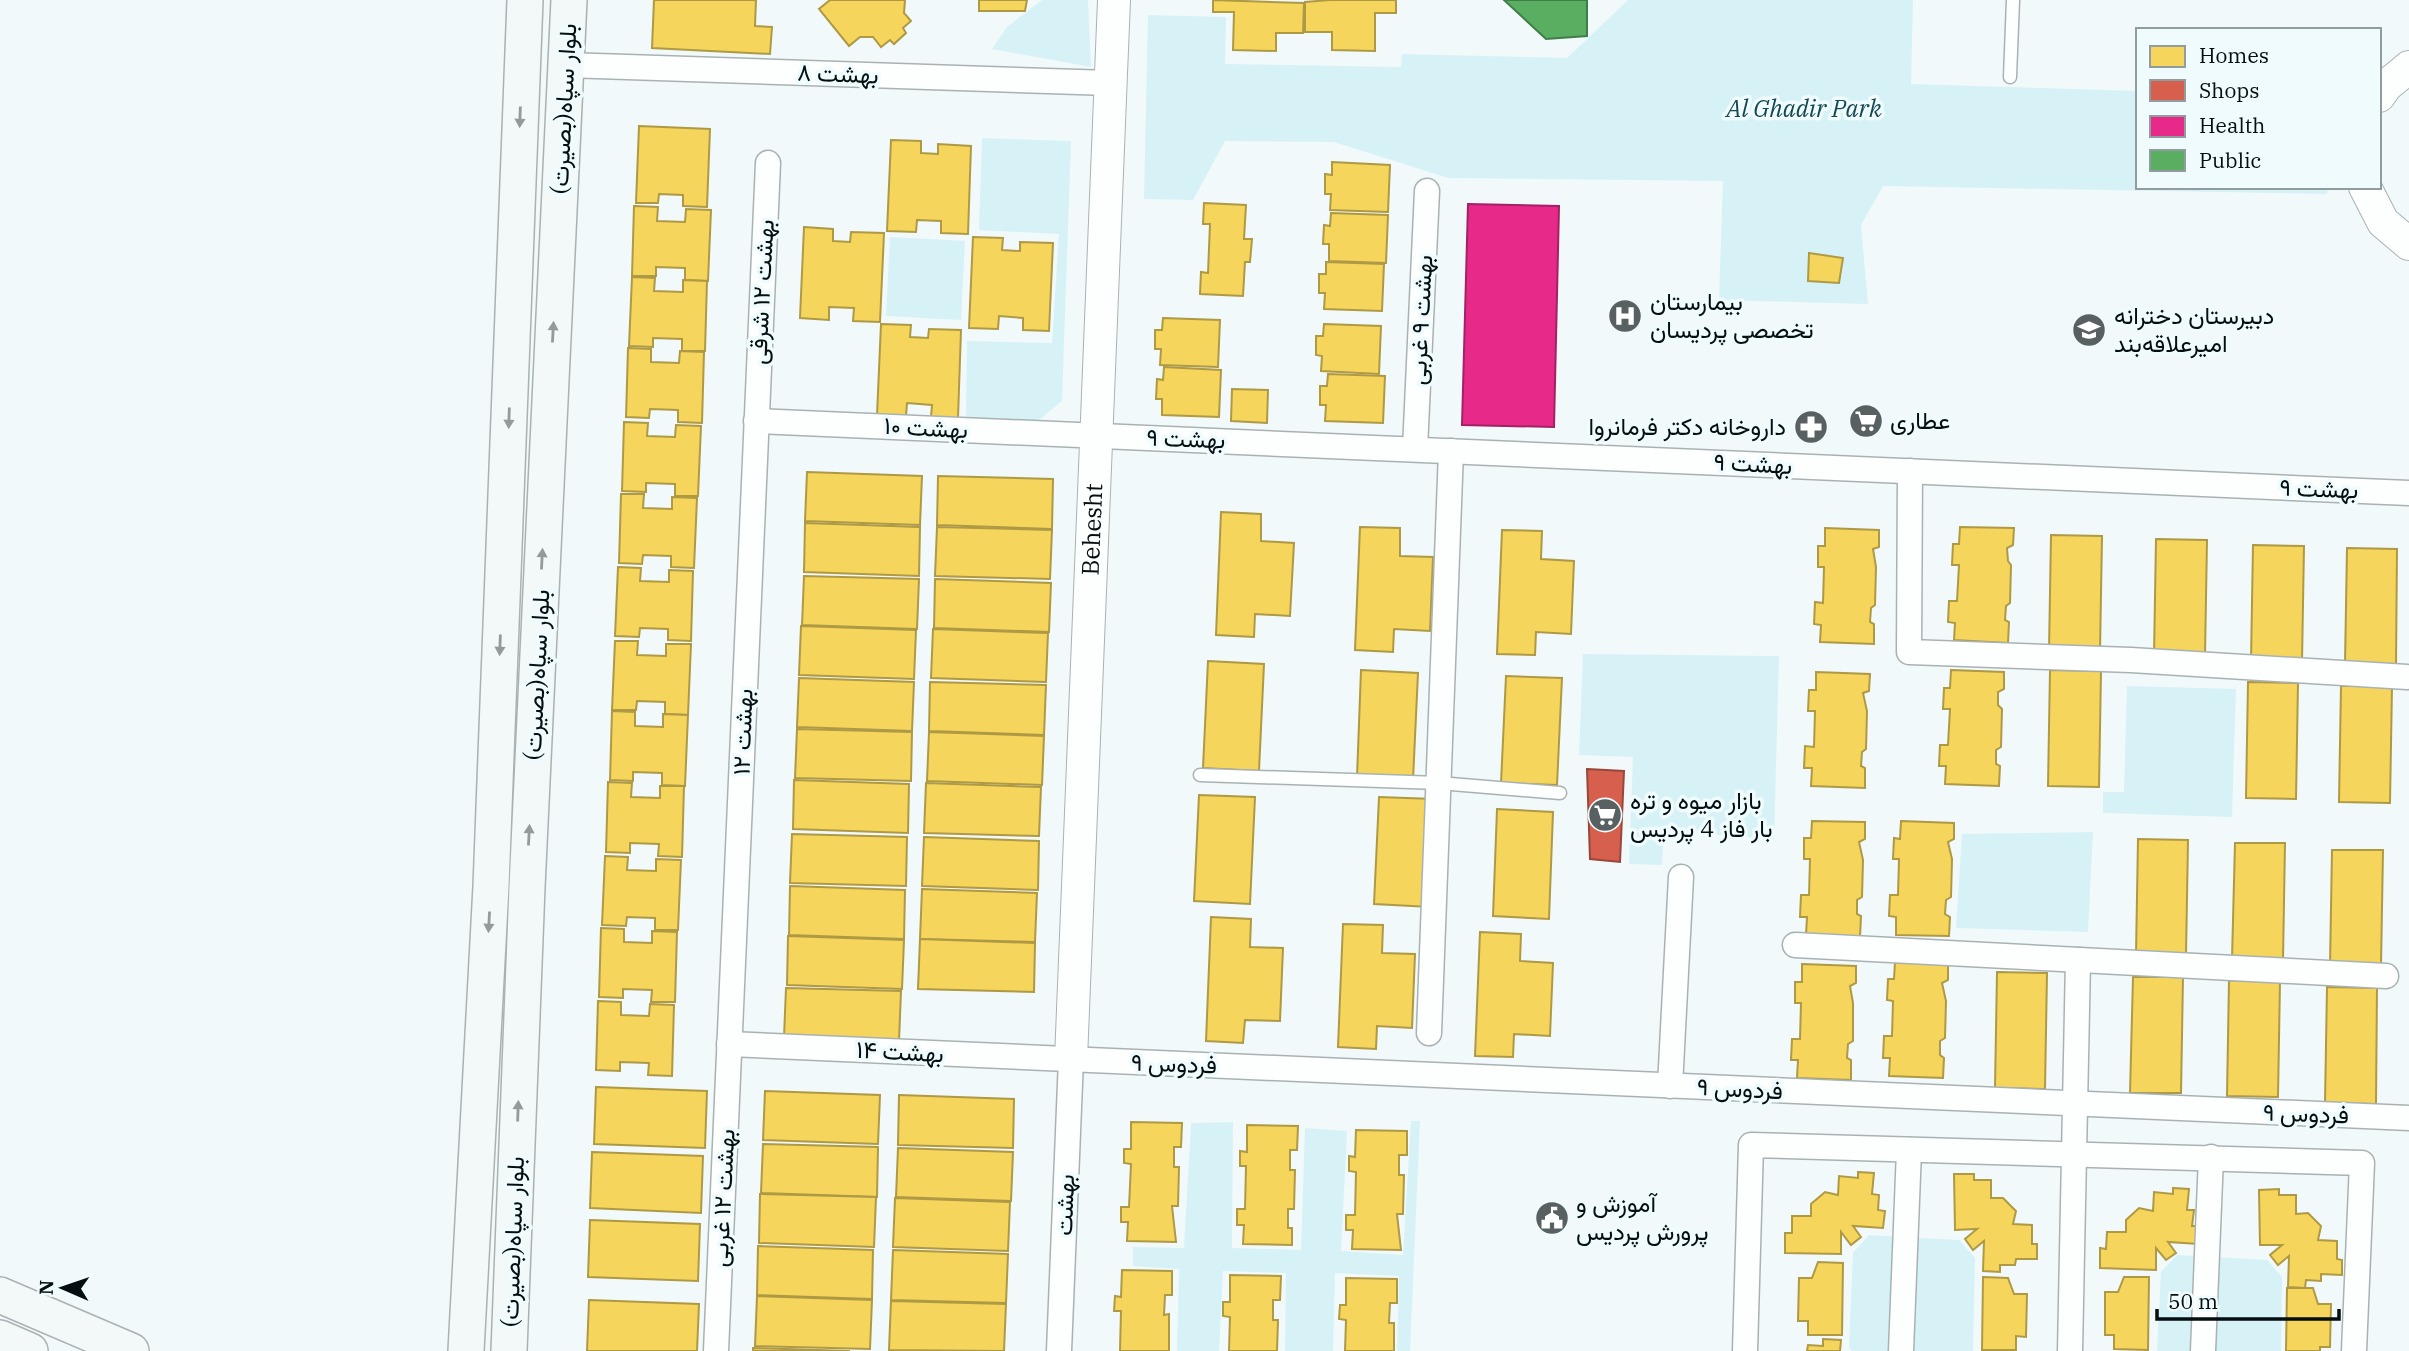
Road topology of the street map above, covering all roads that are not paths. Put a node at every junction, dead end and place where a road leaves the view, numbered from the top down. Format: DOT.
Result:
graph roads {
  1 [pos="525,0"];
  2 [pos="569,0"];
  3 [pos="1114,0"];
  4 [pos="2012,0"];
  5 [pos="522,62"];
  6 [pos="566,65"];
  7 [pos="2409,67"];
  8 [pos="2010,77"];
  9 [pos="1110,83"];
  10 [pos="2381,93"];
  11 [pos="768,163"];
  12 [pos="2366,189"];
  13 [pos="1427,191"];
  14 [pos="2409,244"];
  15 [pos="756,421"];
  16 [pos="1096,436"];
  17 [pos="1415,449"];
  18 [pos="1451,451"];
  19 [pos="1910,471"];
  20 [pos="2409,493"];
  21 [pos="2407,677"];
  22 [pos="1200,775"];
  23 [pos="1439,783"];
  24 [pos="1560,793"];
  25 [pos="1681,877"];
  26 [pos="491,886"];
  27 [pos="527,887"];
  28 [pos="1796,945"];
  29 [pos="2078,960"];
  30 [pos="2386,976"];
  31 [pos="1429,1033"];
  32 [pos="729,1044"];
  33 [pos="1071,1059"];
  34 [pos="1670,1086"];
  35 [pos="2075,1104"];
  36 [pos="2409,1118"];
  37 [pos="1909,1150"];
  38 [pos="2076,1154"];
  39 [pos="2211,1157"];
  40 [pos="0,1295"];
  41 [pos="0,1338"];
  42 [pos="30,1351"];
  43 [pos="131,1351"];
  44 [pos="466,1351"];
  45 [pos="509,1351"];
  46 [pos="716,1351"];
  47 [pos="1059,1351"];
  48 [pos="1745,1351"];
  49 [pos="1901,1351"];
  50 [pos="2070,1351"];
  51 [pos="2203,1351"];
  52 [pos="2354,1351"];
  1 -- 5 [label="main road, بلوار سپاه(بصیرت)"];
  2 -- 6 [label="main road, بلوار سپاه(بصیرت)"];
  3 -- 9 [label="street, Behesht"];
  4 -- 8 [label="lane"];
  5 -- 6 [label="main road"];
  5 -- 26 [label="main road, بلوار سپاه(بصیرت), one-way"];
  6 -- 9 [label="street, بهشت ۸"];
  27 -- 6 [label="main road, بلوار سپاه(بصیرت), one-way"];
  7 -- 10 [label="street"];
  9 -- 16 [label="street, Behesht"];
  11 -- 15 [label="street, بهشت ۱۲ شرقی"];
  12 -- 14 [label="street"];
  13 -- 17 [label="street, بهشت ۹ غربی"];
  15 -- 16 [label="street, بهشت ۱۰"];
  15 -- 32 [label="street, بهشت ۱۲"];
  16 -- 17 [label="street, بهشت ۹"];
  16 -- 33 [label="street, Behesht"];
  17 -- 18 [label="street, بهشت ۹"];
  18 -- 19 [label="street, بهشت ۹"];
  18 -- 23 [label="street"];
  19 -- 20 [label="street, بهشت ۹"];
  19 -- 21 [label="street"];
  22 -- 23 [label="lane"];
  23 -- 24 [label="lane"];
  23 -- 31 [label="street"];
  25 -- 34 [label="street"];
  26 -- 27 [label="street"];
  26 -- 44 [label="main road, بلوار سپاه(بصیرت), one-way"];
  45 -- 27 [label="main road, بلوار سپاه(بصیرت), one-way"];
  28 -- 29 [label="street"];
  29 -- 30 [label="street"];
  29 -- 35 [label="street"];
  32 -- 33 [label="street, بهشت ۱۴"];
  32 -- 46 [label="street, بهشت ۱۲ غربی"];
  33 -- 34 [label="street, فردوس ۹"];
  33 -- 47 [label="street, بهشت"];
  34 -- 35 [label="street, فردوس ۹"];
  35 -- 36 [label="street, فردوس ۹"];
  35 -- 38 [label="street"];
  37 -- 38 [label="street"];
  37 -- 48 [label="street"];
  37 -- 49 [label="street"];
  38 -- 39 [label="street"];
  38 -- 50 [label="street"];
  39 -- 51 [label="street"];
  39 -- 52 [label="street"];
  40 -- 43 [label="main road"];
  41 -- 42 [label="main road"];
}
